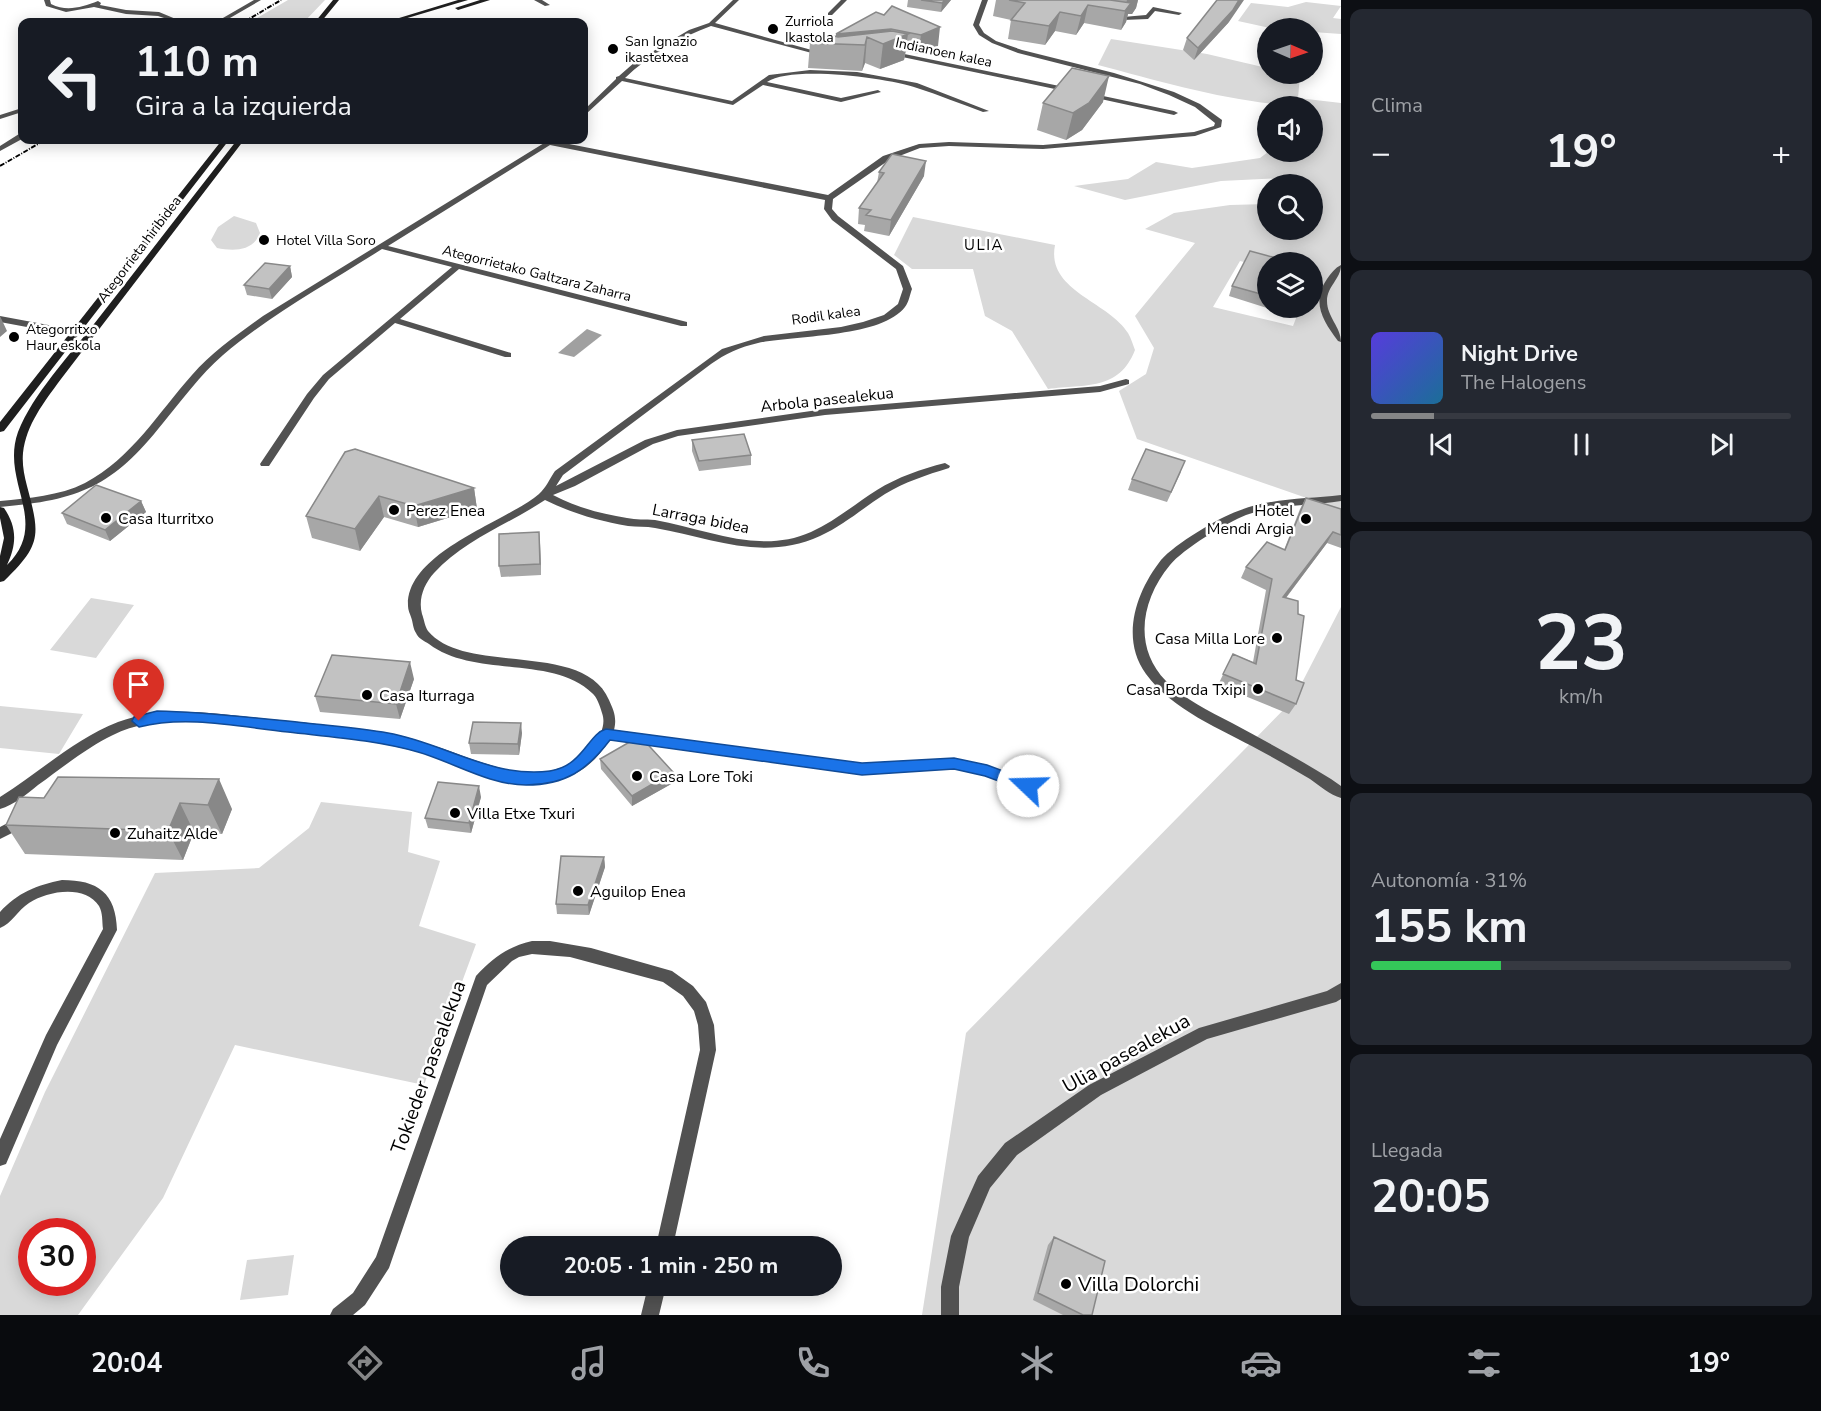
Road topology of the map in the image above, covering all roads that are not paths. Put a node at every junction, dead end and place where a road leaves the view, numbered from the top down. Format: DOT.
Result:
graph roads {
  1 [pos="47,0"];
  2 [pos="101,0"];
  3 [pos="258,0"];
  4 [pos="336,0"];
  5 [pos="346,0"];
  6 [pos="465,0"];
  7 [pos="487,0"];
  8 [pos="537,0"];
  9 [pos="736,0"];
  10 [pos="844,0"];
  11 [pos="1102,0"];
  12 [pos="984,1"];
  13 [pos="547,4"];
  14 [pos="93,5"];
  15 [pos="1179,13"];
  16 [pos="830,14"];
  17 [pos="170,18"];
  18 [pos="226,18"];
  19 [pos="321,18"];
  20 [pos="332,18"];
  21 [pos="403,18"];
  22 [pos="425,18"];
  23 [pos="711,24"];
  24 [pos="882,52"];
  25 [pos="835,57"];
  26 [pos="618,78"];
  27 [pos="762,83"];
  28 [pos="878,92"];
  29 [pos="588,109"];
  30 [pos="18,111"];
  31 [pos="985,111"];
  32 [pos="1174,113"];
  33 [pos="0,117"];
  34 [pos="18,138"];
  35 [pos="222,144"];
  36 [pos="237,144"];
  37 [pos="546,144"];
  38 [pos="566,144"];
  39 [pos="0,149"];
  40 [pos="829,198"];
  41 [pos="383,247"];
  42 [pos="458,266"];
  43 [pos="1341,268"];
  44 [pos="0,319"];
  45 [pos="393,320"];
  46 [pos="684,324"];
  47 [pos="75,333"];
  48 [pos="1341,339"];
  49 [pos="508,355"];
  50 [pos="1126,382"];
  51 [pos="0,429"];
  52 [pos="265,464"];
  53 [pos="945,466"];
  54 [pos="544,495"];
  55 [pos="1341,498"];
  56 [pos="22,502"];
  57 [pos="0,504"];
  58 [pos="0,510"];
  59 [pos="0,567"];
  60 [pos="0,578"];
  61 [pos="606,734"];
  62 [pos="1341,793"];
  63 [pos="1049,794"];
  64 [pos="0,804"];
  65 [pos="32,816"];
  66 [pos="0,833"];
  67 [pos="0,922"];
  68 [pos="1341,990"];
  69 [pos="0,1158"];
  70 [pos="667,1236"];
  71 [pos="655,1296"];
  72 [pos="339,1315"];
  73 [pos="650,1315"];
  74 [pos="950,1315"];
  1 -- 14 [label="street"];
  2 -- 14 [label="street"];
  3 -- 18 [label="street"];
  4 -- 19 [label="main road"];
  5 -- 20 [label="main road"];
  6 -- 21 [label="main road"];
  7 -- 22 [label="main road"];
  8 -- 13 [label="street"];
  9 -- 23 [label="street"];
  10 -- 16 [label="street"];
  11 -- 15 [label="street"];
  12 -- 40 [label="street"];
  14 -- 17 [label="street"];
  23 -- 25 [label="street"];
  23 -- 26 [label="street"];
  24 -- 32 [label="street, Indianoen kalea"];
  26 -- 27 [label="street"];
  26 -- 29 [label="street"];
  27 -- 28 [label="street"];
  27 -- 31 [label="street"];
  30 -- 33 [label="street"];
  34 -- 39 [label="street"];
  35 -- 47 [label="main road, Ategorrieta hiribidea"];
  36 -- 56 [label="main road, Ategorrieta hiribidea"];
  37 -- 41 [label="street"];
  38 -- 40 [label="street"];
  40 -- 54 [label="street, Rodil kalea"];
  41 -- 42 [label="street, Ategorrietako Galtzara Zaharra"];
  41 -- 56 [label="street"];
  42 -- 45 [label="street"];
  42 -- 46 [label="street, Ategorrietako Galtzara Zaharra"];
  43 -- 48 [label="street"];
  44 -- 47 [label="street"];
  45 -- 49 [label="street"];
  45 -- 52 [label="street"];
  47 -- 51 [label="main road, Ategorrieta hiribidea"];
  50 -- 54 [label="street, Arbola pasealekua"];
  53 -- 54 [label="street, Larraga bidea"];
  54 -- 61 [label="street, Rodil kalea"];
  55 -- 62 [label="street"];
  56 -- 57 [label="street"];
  56 -- 60 [label="main road, Ategorrieta hiribidea"];
  58 -- 59 [label="main road"];
  61 -- 63 [label="street"];
  61 -- 64 [label="street"];
  65 -- 66 [label="street"];
  67 -- 69 [label="street"];
  68 -- 74 [label="street, Ulia pasealekua"];
  70 -- 72 [label="street, Tokieder pasealekua"];
  71 -- 73 [label="street"];
}
